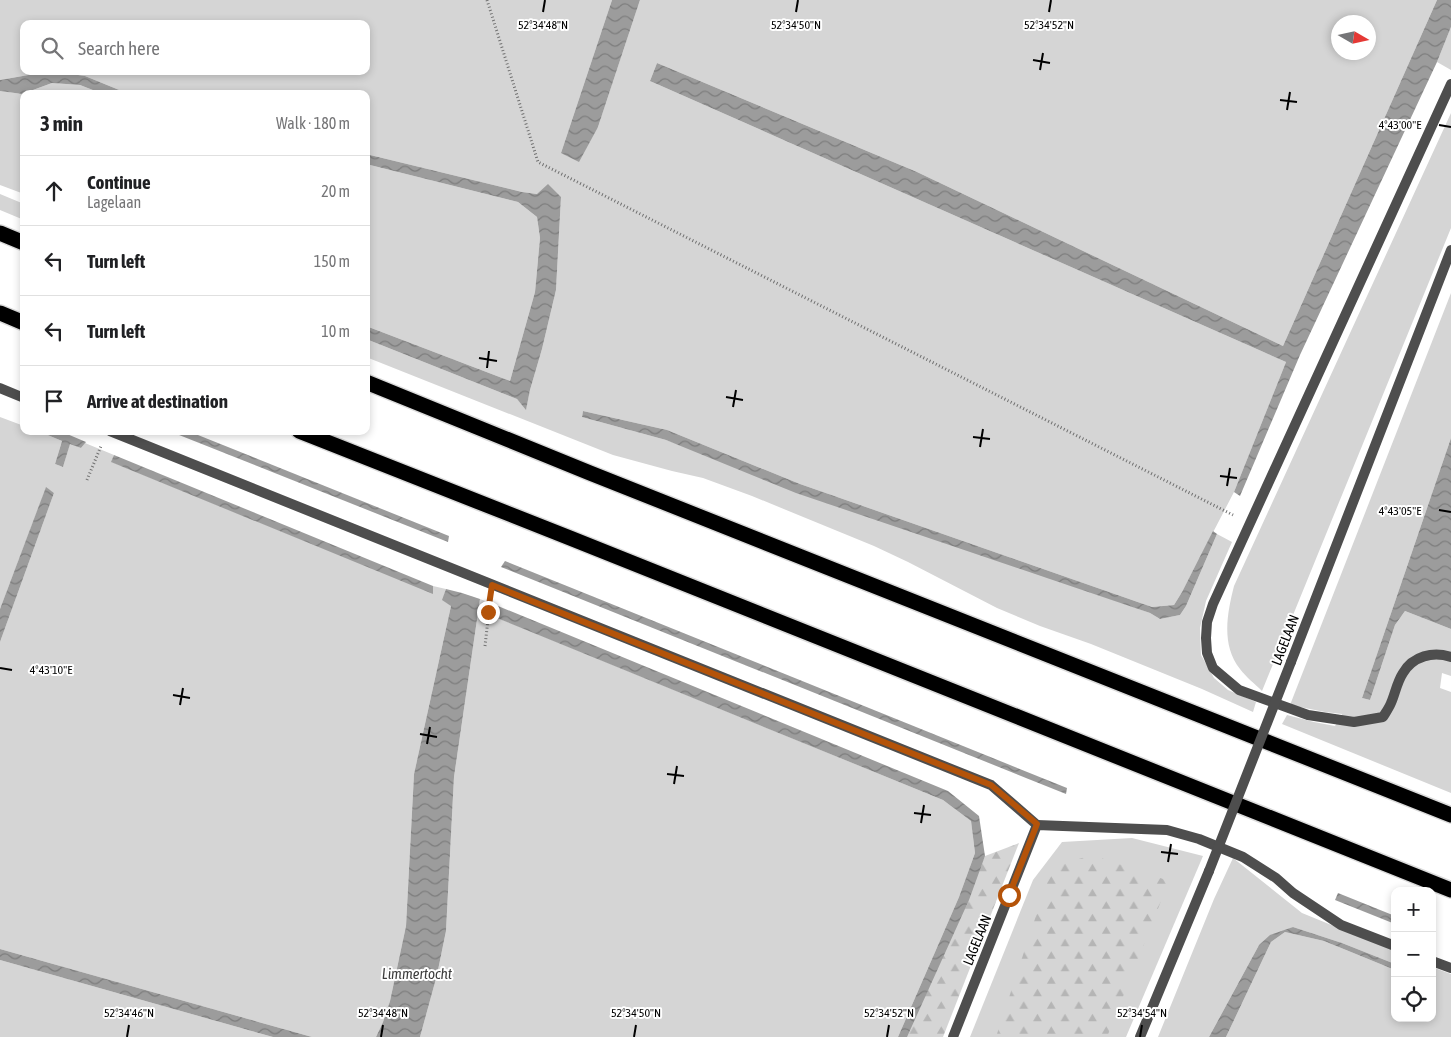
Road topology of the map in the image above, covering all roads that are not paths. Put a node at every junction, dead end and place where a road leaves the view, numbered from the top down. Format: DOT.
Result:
graph roads {
  1 [pos="1451,84"];
  2 [pos="0,233"];
  3 [pos="20,241"];
  4 [pos="1451,250"];
  5 [pos="0,313"];
  6 [pos="20,321"];
  7 [pos="370,384"];
  8 [pos="0,388"];
  9 [pos="20,396"];
  10 [pos="106,435"];
  11 [pos="310,435"];
  12 [pos="1451,656"];
  13 [pos="1451,815"];
  14 [pos="1037,824"];
  15 [pos="1451,890"];
  16 [pos="1391,944"];
  17 [pos="1436,962"];
  18 [pos="1451,968"];
  19 [pos="953,1037"];
  20 [pos="1140,1037"];
  1 -- 12 [label="street"];
  2 -- 3 [label="highway"];
  4 -- 20 [label="street, LAGELAAN, bridge"];
  5 -- 6 [label="highway"];
  7 -- 13 [label="highway"];
  8 -- 9 [label="street"];
  10 -- 14 [label="street"];
  11 -- 15 [label="highway"];
  14 -- 16 [label="street"];
  14 -- 19 [label="street, LAGELAAN"];
  17 -- 18 [label="street"];
}
